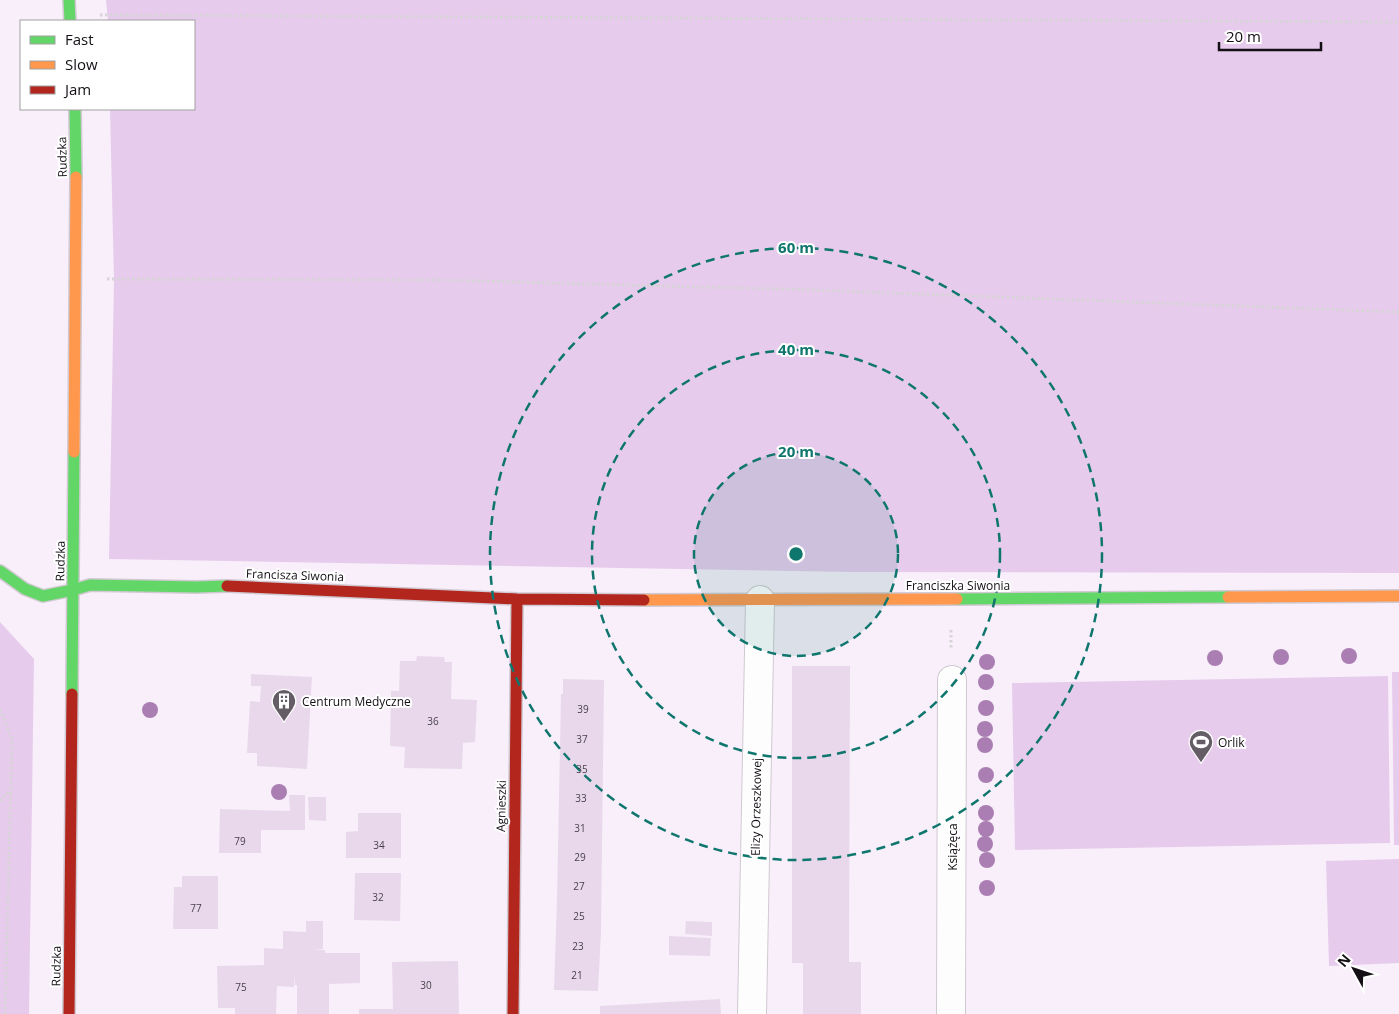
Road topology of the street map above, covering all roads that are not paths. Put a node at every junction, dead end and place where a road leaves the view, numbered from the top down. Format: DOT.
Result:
graph roads {
  1 [pos="69,0"];
  2 [pos="70,18"];
  3 [pos="75,110"];
  4 [pos="0,571"];
  5 [pos="73,590"];
  6 [pos="1399,596"];
  7 [pos="517,599"];
  8 [pos="760,600"];
  9 [pos="952,680"];
  10 [pos="70,1014"];
  11 [pos="513,1014"];
  12 [pos="752,1014"];
  13 [pos="951,1014"];
  1 -- 2 [label="street"];
  3 -- 5 [label="street, Rudzka"];
  4 -- 5 [label="street, Francisza Siwonia"];
  5 -- 7 [label="street, Francisza Siwonia"];
  5 -- 10 [label="street, Rudzka"];
  6 -- 8 [label="street, Franciszka Siwonia"];
  7 -- 8 [label="street, Franciszka Siwonia"];
  7 -- 11 [label="street, Agnieszki"];
  8 -- 12 [label="street, Elizy Orzeszkowej"];
  9 -- 13 [label="street, Książęca"];
}
